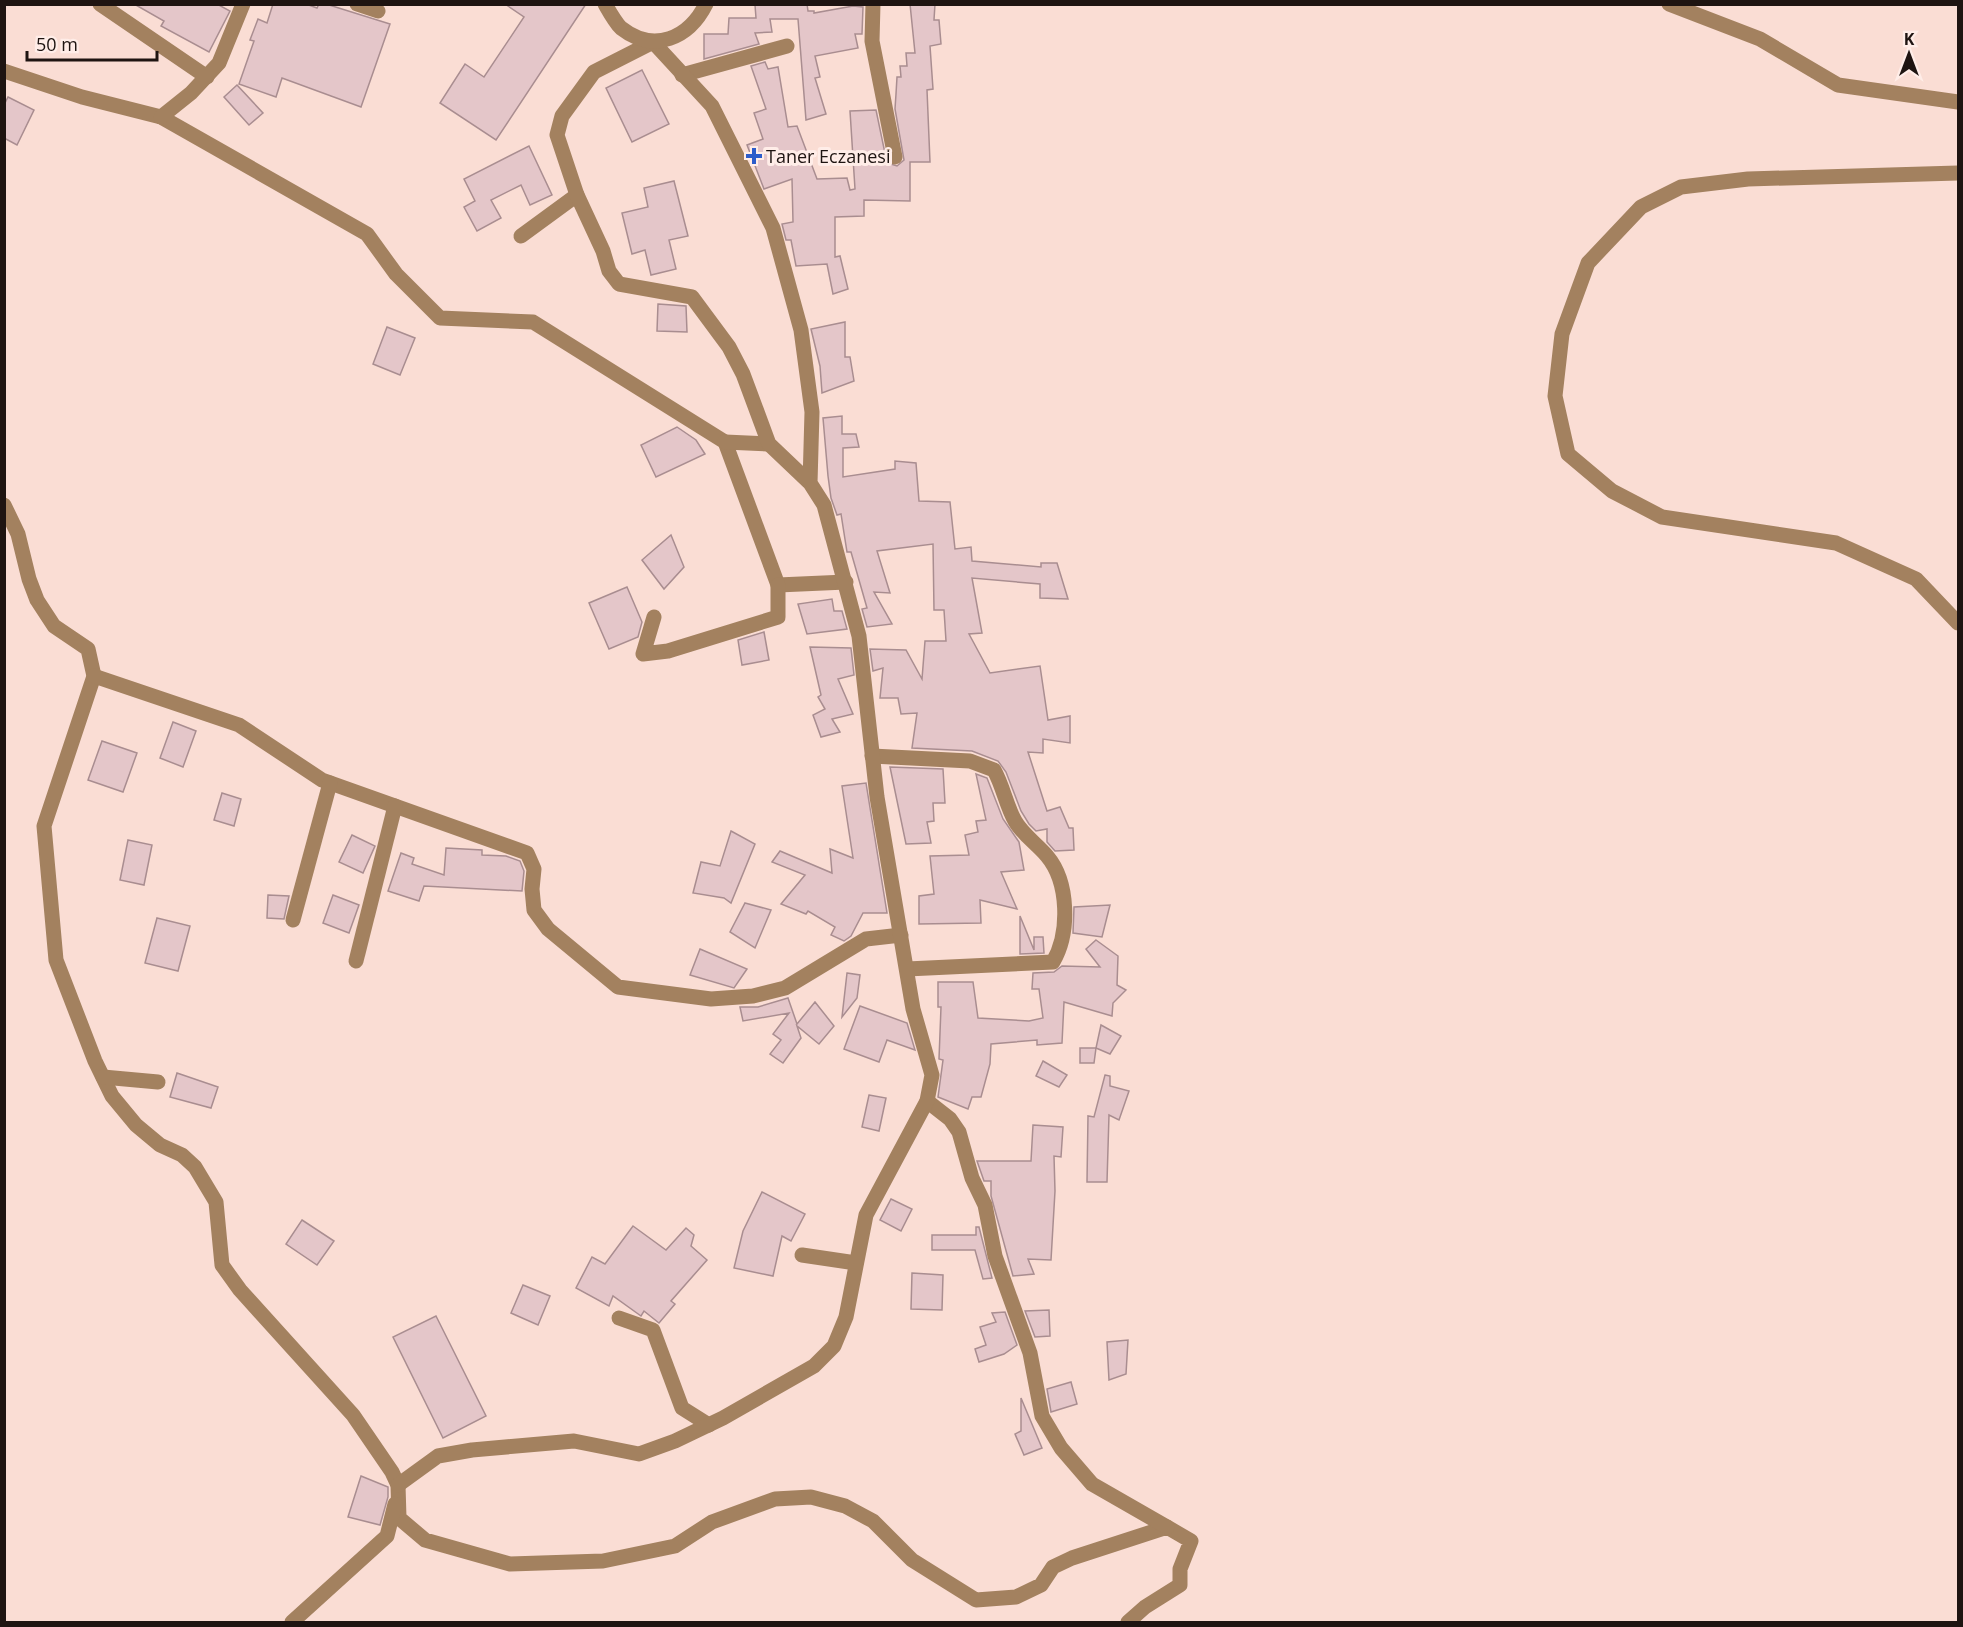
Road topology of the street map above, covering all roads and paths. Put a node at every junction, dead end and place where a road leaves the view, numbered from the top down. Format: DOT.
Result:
graph roads {
  1 [pos="100,4"];
  2 [pos="243,4"];
  3 [pos="357,4"];
  4 [pos="605,4"];
  5 [pos="706,4"];
  6 [pos="873,4"];
  7 [pos="1669,4"];
  8 [pos="378,11"];
  9 [pos="653,42"];
  10 [pos="787,45"];
  11 [pos="4,71"];
  12 [pos="682,75"];
  13 [pos="207,78"];
  14 [pos="1959,102"];
  15 [pos="160,117"];
  16 [pos="895,157"];
  17 [pos="1959,173"];
  18 [pos="577,195"];
  19 [pos="521,236"];
  20 [pos="725,442"];
  21 [pos="769,444"];
  22 [pos="810,483"];
  23 [pos="4,505"];
  24 [pos="846,582"];
  25 [pos="778,585"];
  26 [pos="654,617"];
  27 [pos="1959,623"];
  28 [pos="94,676"];
  29 [pos="872,756"];
  30 [pos="330,783"];
  31 [pos="395,806"];
  32 [pos="293,920"];
  33 [pos="901,935"];
  34 [pos="356,961"];
  35 [pos="907,969"];
  36 [pos="103,1077"];
  37 [pos="158,1082"];
  38 [pos="927,1101"];
  39 [pos="802,1255"];
  40 [pos="856,1263"];
  41 [pos="619,1318"];
  42 [pos="709,1425"];
  43 [pos="398,1491"];
  44 [pos="1167,1527"];
  45 [pos="292,1623"];
  46 [pos="1128,1623"];
  1 -- 13 [label="street"];
  2 -- 13 [label="street"];
  3 -- 8 [label="street"];
  4 -- 9 [label="street"];
  5 -- 9 [label="street"];
  6 -- 16 [label="street"];
  7 -- 14 [label="street"];
  9 -- 12 [label="street"];
  9 -- 18 [label="street"];
  10 -- 12 [label="street"];
  11 -- 15 [label="street"];
  12 -- 22 [label="street"];
  13 -- 15 [label="street"];
  15 -- 20 [label="street"];
  17 -- 27 [label="street"];
  18 -- 19 [label="street"];
  18 -- 21 [label="street"];
  20 -- 21 [label="street"];
  20 -- 25 [label="street"];
  21 -- 22 [label="street"];
  22 -- 24 [label="street"];
  23 -- 28 [label="street"];
  24 -- 25 [label="street"];
  24 -- 29 [label="street"];
  25 -- 26 [label="street"];
  28 -- 30 [label="street"];
  28 -- 36 [label="street"];
  29 -- 33 [label="street"];
  29 -- 35 [label="street"];
  30 -- 31 [label="street"];
  30 -- 32 [label="street"];
  31 -- 33 [label="street"];
  31 -- 34 [label="street"];
  33 -- 35 [label="street"];
  35 -- 38 [label="street"];
  36 -- 37 [label="street"];
  36 -- 43 [label="street"];
  38 -- 40 [label="street"];
  38 -- 44 [label="street"];
  39 -- 40 [label="street"];
  40 -- 42 [label="street"];
  41 -- 42 [label="street"];
  42 -- 43 [label="street"];
  43 -- 44 [label="street"];
  43 -- 45 [label="street"];
  44 -- 46 [label="street"];
}
